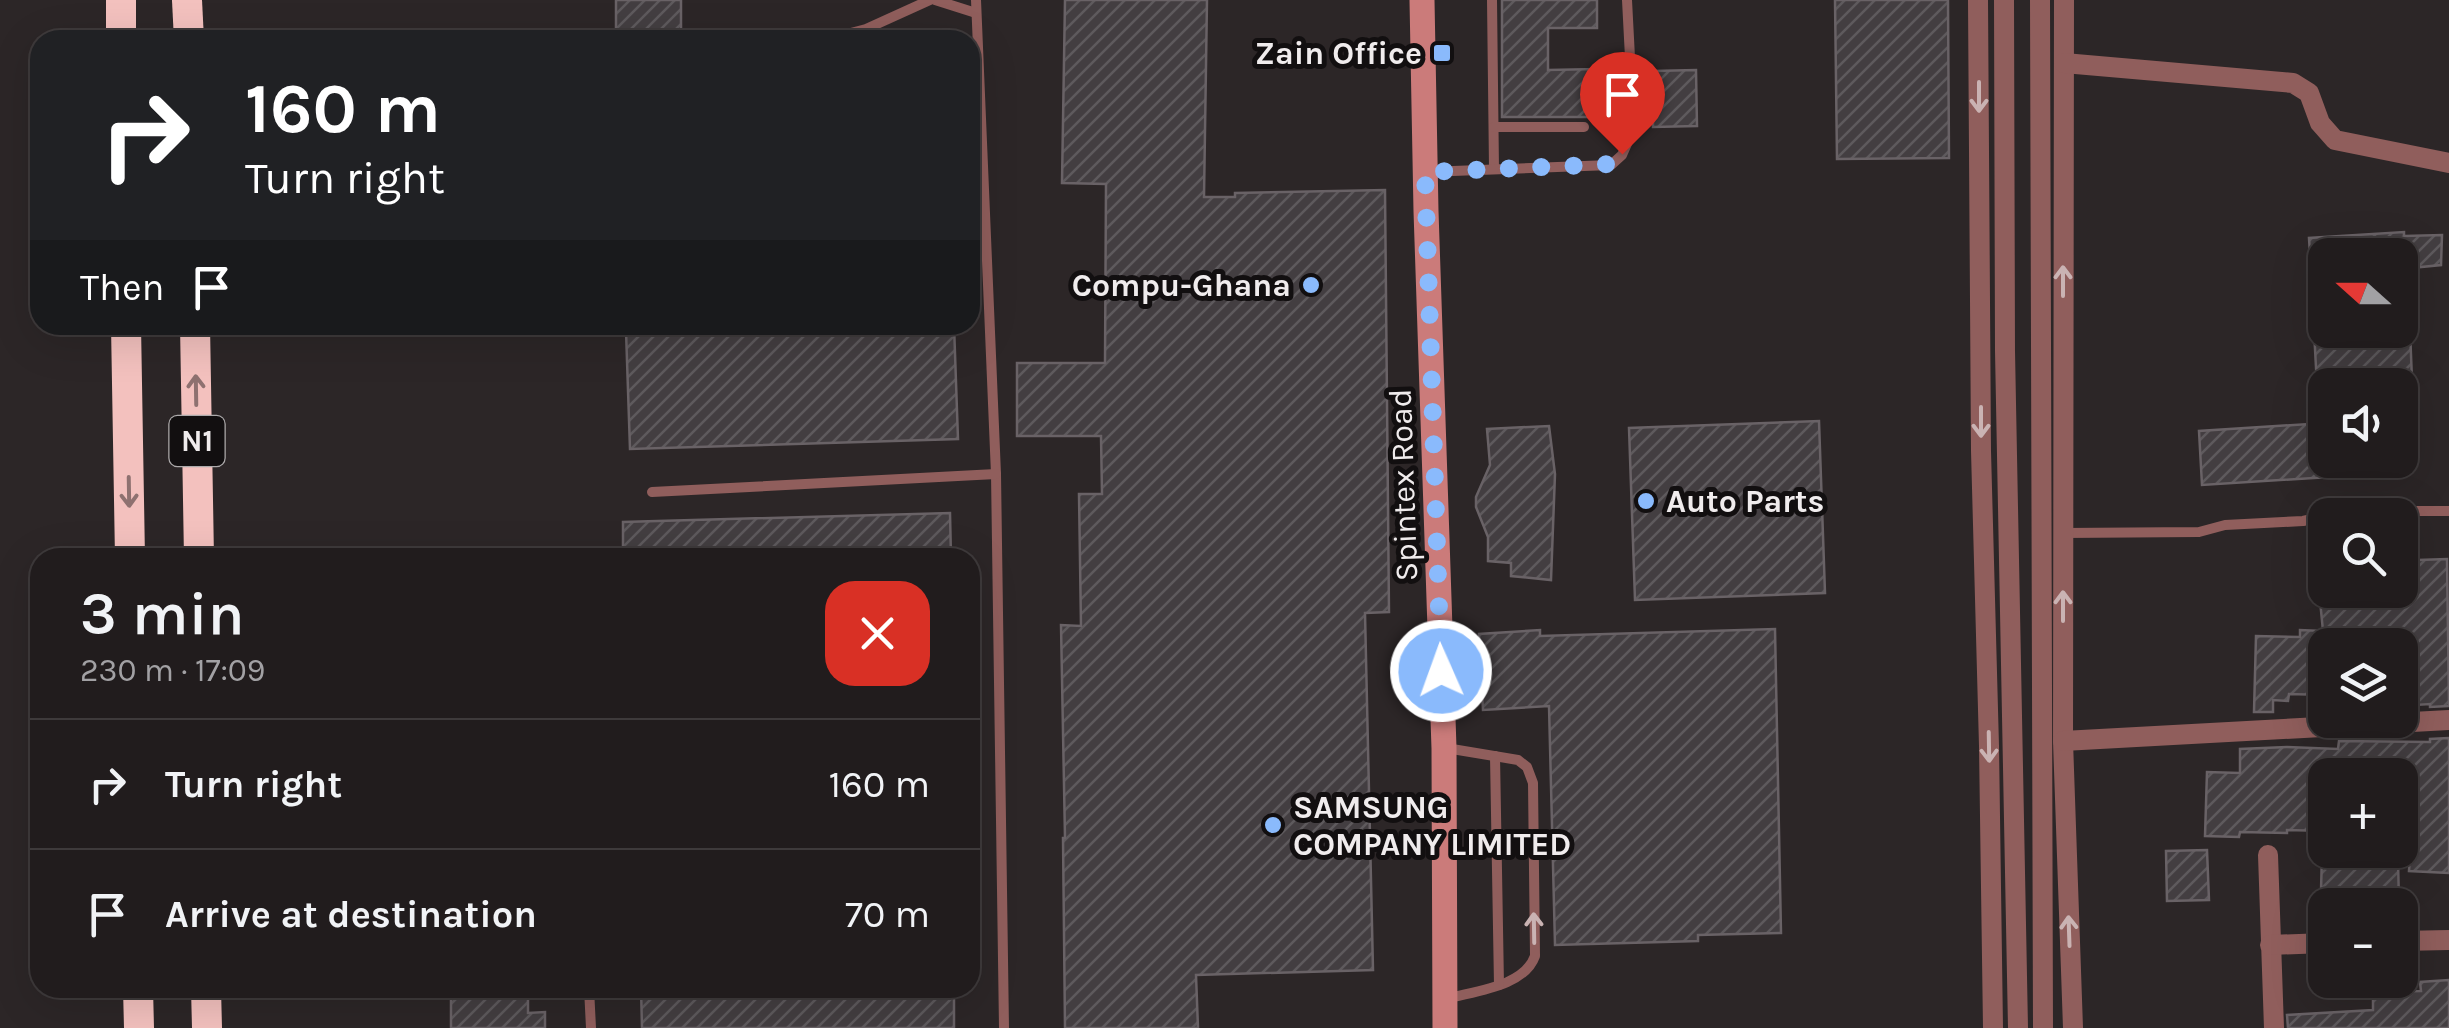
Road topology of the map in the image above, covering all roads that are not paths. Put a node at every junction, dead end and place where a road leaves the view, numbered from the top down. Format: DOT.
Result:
graph roads {
  1 [pos="121,0"];
  2 [pos="188,0"];
  3 [pos="932,0"];
  4 [pos="976,0"];
  5 [pos="1422,0"];
  6 [pos="1492,0"];
  7 [pos="1628,0"];
  8 [pos="1978,0"];
  9 [pos="2004,0"];
  10 [pos="2040,0"];
  11 [pos="2064,0"];
  12 [pos="976,13"];
  13 [pos="122,30"];
  14 [pos="188,30"];
  15 [pos="862,30"];
  16 [pos="977,30"];
  17 [pos="2064,63"];
  18 [pos="980,105"];
  19 [pos="1584,126"];
  20 [pos="1494,127"];
  21 [pos="2449,163"];
  22 [pos="1494,170"];
  23 [pos="1425,172"];
  24 [pos="126,335"];
  25 [pos="195,335"];
  26 [pos="996,474"];
  27 [pos="652,492"];
  28 [pos="2449,510"];
  29 [pos="2418,511"];
  30 [pos="2308,520"];
  31 [pos="2063,532"];
  32 [pos="130,548"];
  33 [pos="200,548"];
  34 [pos="2449,720"];
  35 [pos="2063,741"];
  36 [pos="1444,748"];
  37 [pos="1494,756"];
  38 [pos="2268,854"];
  39 [pos="2449,940"];
  40 [pos="2418,941"];
  41 [pos="2308,944"];
  42 [pos="2270,945"];
  43 [pos="1499,985"];
  44 [pos="138,998"];
  45 [pos="206,998"];
  46 [pos="590,998"];
  47 [pos="1445,999"];
  48 [pos="139,1028"];
  49 [pos="207,1028"];
  50 [pos="591,1028"];
  51 [pos="1004,1028"];
  52 [pos="1445,1028"];
  53 [pos="1993,1028"];
  54 [pos="2018,1028"];
  55 [pos="2044,1028"];
  56 [pos="2073,1028"];
  57 [pos="2274,1028"];
  1 -- 13 [label="highway"];
  2 -- 14 [label="highway"];
  3 -- 12 [label="lane"];
  3 -- 15 [label="lane"];
  4 -- 12 [label="lane"];
  5 -- 23 [label="main road, Spintex Road"];
  6 -- 20 [label="lane"];
  7 -- 22 [label="lane"];
  8 -- 53 [label="street, one-way"];
  9 -- 54 [label="street"];
  10 -- 55 [label="street"];
  11 -- 17 [label="street"];
  12 -- 16 [label="lane"];
  17 -- 21 [label="street"];
  31 -- 17 [label="street, one-way"];
  18 -- 26 [label="lane"];
  19 -- 20 [label="lane"];
  20 -- 22 [label="lane"];
  22 -- 23 [label="lane"];
  23 -- 36 [label="main road, Spintex Road"];
  24 -- 32 [label="highway, N1, one-way"];
  33 -- 25 [label="highway, N1, one-way"];
  26 -- 27 [label="lane"];
  26 -- 51 [label="lane"];
  28 -- 29 [label="lane"];
  30 -- 31 [label="lane"];
  35 -- 31 [label="street, one-way"];
  34 -- 35 [label="street"];
  56 -- 35 [label="street, one-way"];
  36 -- 37 [label="lane"];
  36 -- 47 [label="main road, Spintex Road"];
  37 -- 43 [label="lane"];
  43 -- 37 [label="lane, one-way"];
  38 -- 42 [label="street"];
  39 -- 40 [label="street"];
  41 -- 42 [label="street"];
  42 -- 57 [label="street"];
  43 -- 47 [label="lane"];
  44 -- 48 [label="highway"];
  45 -- 49 [label="highway"];
  46 -- 50 [label="lane"];
  47 -- 52 [label="main road, Spintex Road"];
}
